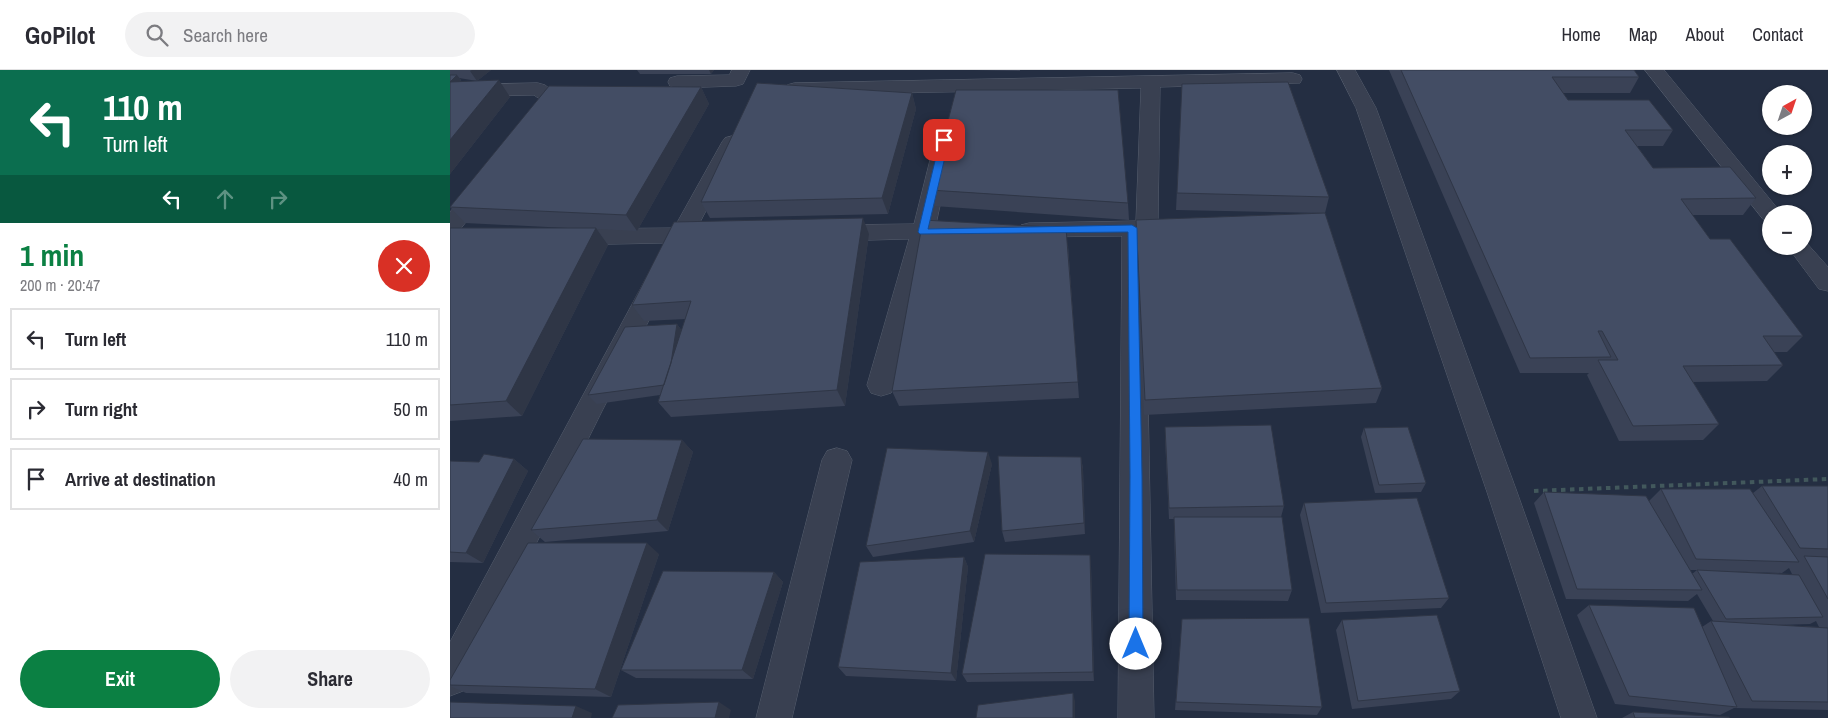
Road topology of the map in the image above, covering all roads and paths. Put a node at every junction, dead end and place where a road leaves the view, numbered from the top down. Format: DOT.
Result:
graph roads {
  1 [pos="741,70"];
  2 [pos="1346,70"];
  3 [pos="1654,70"];
  4 [pos="1116,76"];
  5 [pos="926,78"];
  6 [pos="1293,79"];
  7 [pos="677,82"];
  8 [pos="1151,82"];
  9 [pos="780,89"];
  10 [pos="450,91"];
  11 [pos="742,124"];
  12 [pos="525,136"];
  13 [pos="944,140"];
  14 [pos="494,174"];
  15 [pos="1765,205"];
  16 [pos="450,227"];
  17 [pos="1140,228"];
  18 [pos="1196,228"];
  19 [pos="1013,230"];
  20 [pos="983,231"];
  21 [pos="923,232"];
  22 [pos="814,234"];
  23 [pos="718,235"];
  24 [pos="680,236"];
  25 [pos="546,237"];
  26 [pos="1805,255"];
  27 [pos="1828,283"];
  28 [pos="882,385"];
  29 [pos="837,460"];
  30 [pos="1828,479"];
  31 [pos="1502,492"];
  32 [pos="450,678"];
  33 [pos="774,718"];
  34 [pos="1136,718"];
  35 [pos="1578,718"];
  1 -- 7 [label="street"];
  2 -- 31 [label="street"];
  3 -- 15 [label="street"];
  4 -- 5 [label="street"];
  4 -- 8 [label="street"];
  5 -- 9 [label="street"];
  6 -- 8 [label="street"];
  8 -- 17 [label="street"];
  10 -- 12 [label="street"];
  11 -- 24 [label="street"];
  13 -- 21 [label="street"];
  14 -- 16 [label="street"];
  17 -- 18 [label="street"];
  17 -- 19 [label="street"];
  17 -- 34 [label="street"];
  20 -- 21 [label="street"];
  21 -- 22 [label="street"];
  21 -- 28 [label="street"];
  23 -- 24 [label="street"];
  24 -- 25 [label="street"];
  24 -- 32 [label="street"];
  26 -- 27 [label="street"];
  29 -- 33 [label="street"];
  30 -- 31 [label="path"];
  31 -- 35 [label="street"];
}
